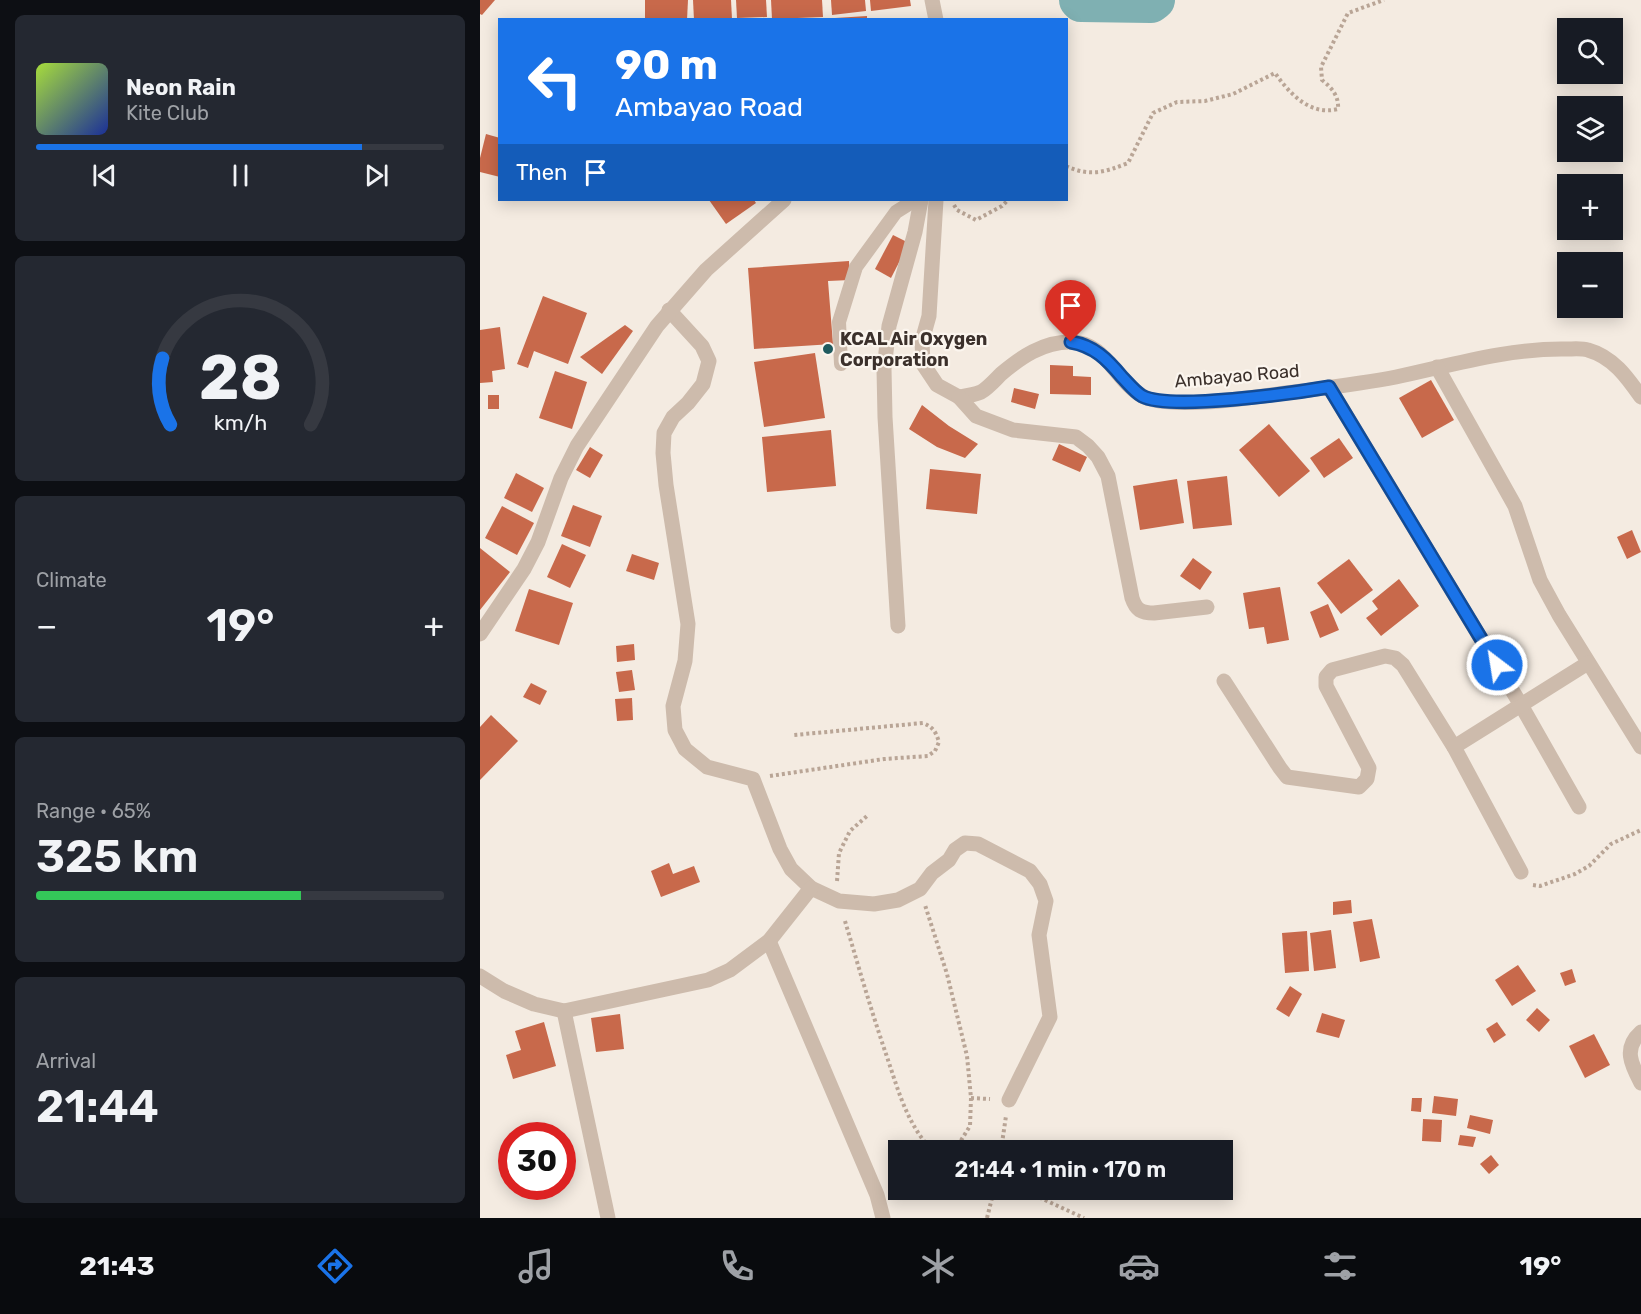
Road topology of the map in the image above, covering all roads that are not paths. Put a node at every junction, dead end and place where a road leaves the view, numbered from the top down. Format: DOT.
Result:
graph roads {
  1 [pos="932,0"];
  2 [pos="936,18"];
  3 [pos="783,201"];
  4 [pos="913,201"];
  5 [pos="921,201"];
  6 [pos="936,201"];
  7 [pos="669,310"];
  8 [pos="841,364"];
  9 [pos="1437,368"];
  10 [pos="1329,387"];
  11 [pos="1641,397"];
  12 [pos="959,398"];
  13 [pos="1207,607"];
  14 [pos="898,626"];
  15 [pos="480,634"];
  16 [pos="1588,663"];
  17 [pos="1224,681"];
  18 [pos="1521,705"];
  19 [pos="1454,747"];
  20 [pos="1641,747"];
  21 [pos="1579,807"];
  22 [pos="1521,872"];
  23 [pos="811,888"];
  24 [pos="768,940"];
  25 [pos="480,975"];
  26 [pos="564,1011"];
  27 [pos="1641,1032"];
  28 [pos="1641,1083"];
  29 [pos="1009,1100"];
  30 [pos="608,1218"];
  31 [pos="883,1218"];
  1 -- 2 [label="street"];
  3 -- 7 [label="street"];
  4 -- 8 [label="lane"];
  5 -- 14 [label="street"];
  6 -- 12 [label="street"];
  7 -- 15 [label="street"];
  7 -- 23 [label="street"];
  9 -- 10 [label="street, Ambayao Road"];
  9 -- 11 [label="street, Ambayao Road"];
  9 -- 16 [label="street"];
  10 -- 12 [label="street, Ambayao Road"];
  10 -- 18 [label="street"];
  12 -- 13 [label="street"];
  16 -- 18 [label="street"];
  16 -- 20 [label="street"];
  17 -- 19 [label="street"];
  18 -- 19 [label="street"];
  18 -- 21 [label="street"];
  19 -- 22 [label="street"];
  23 -- 24 [label="street"];
  23 -- 29 [label="street"];
  24 -- 26 [label="street"];
  24 -- 31 [label="street"];
  25 -- 26 [label="street"];
  26 -- 30 [label="street"];
  27 -- 28 [label="street"];
}
